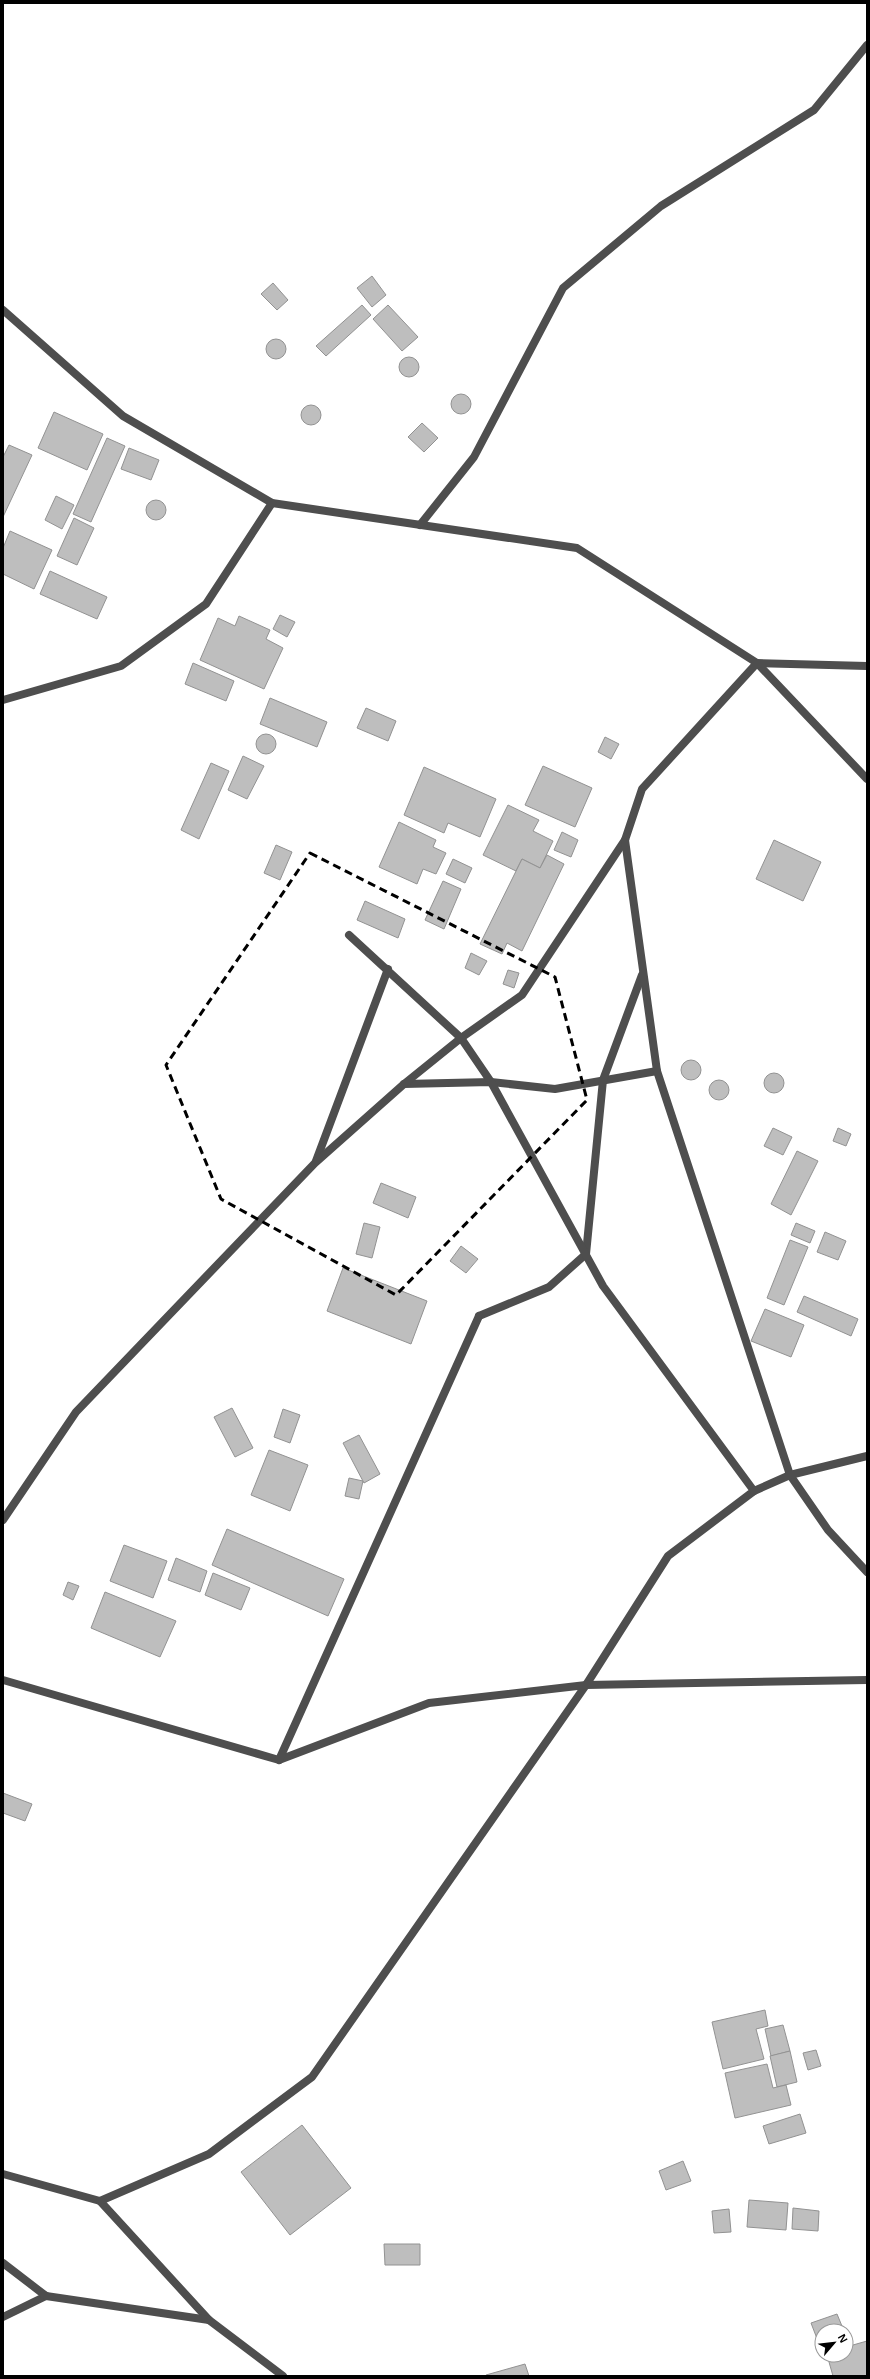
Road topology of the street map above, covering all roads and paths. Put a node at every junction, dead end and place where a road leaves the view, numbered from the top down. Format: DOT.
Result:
graph roads {
  1 [pos="867,45"];
  2 [pos="3,310"];
  3 [pos="272,503"];
  4 [pos="420,525"];
  5 [pos="757,664"];
  6 [pos="867,666"];
  7 [pos="3,700"];
  8 [pos="867,779"];
  9 [pos="625,840"];
  10 [pos="349,935"];
  11 [pos="388,969"];
  12 [pos="642,975"];
  13 [pos="461,1038"];
  14 [pos="657,1070"];
  15 [pos="603,1080"];
  16 [pos="491,1082"];
  17 [pos="404,1084"];
  18 [pos="315,1163"];
  19 [pos="586,1254"];
  20 [pos="867,1456"];
  21 [pos="790,1475"];
  22 [pos="754,1491"];
  23 [pos="3,1520"];
  24 [pos="867,1572"];
  25 [pos="3,1680"];
  26 [pos="867,1680"];
  27 [pos="586,1685"];
  28 [pos="279,1760"];
  29 [pos="3,2174"];
  30 [pos="100,2201"];
  31 [pos="3,2262"];
  32 [pos="46,2296"];
  33 [pos="3,2317"];
  34 [pos="209,2320"];
  35 [pos="283,2376"];
  1 -- 4 [label="street"];
  2 -- 3 [label="street"];
  3 -- 4 [label="street"];
  3 -- 7 [label="street"];
  4 -- 5 [label="street"];
  5 -- 6 [label="street"];
  5 -- 8 [label="street"];
  5 -- 9 [label="street"];
  9 -- 12 [label="street"];
  9 -- 13 [label="street"];
  10 -- 11 [label="street"];
  11 -- 13 [label="street"];
  11 -- 18 [label="street"];
  12 -- 14 [label="street"];
  12 -- 15 [label="street"];
  13 -- 16 [label="street"];
  13 -- 17 [label="street"];
  14 -- 15 [label="street"];
  14 -- 21 [label="street"];
  15 -- 16 [label="street"];
  15 -- 19 [label="street"];
  16 -- 17 [label="street"];
  16 -- 19 [label="street"];
  17 -- 18 [label="street"];
  18 -- 23 [label="street"];
  19 -- 22 [label="street"];
  19 -- 28 [label="street"];
  20 -- 21 [label="street"];
  21 -- 22 [label="street"];
  21 -- 24 [label="street"];
  22 -- 27 [label="street"];
  25 -- 28 [label="street"];
  26 -- 27 [label="street"];
  27 -- 28 [label="street"];
  27 -- 30 [label="street"];
  29 -- 30 [label="street"];
  30 -- 34 [label="street"];
  31 -- 32 [label="street"];
  32 -- 33 [label="street"];
  32 -- 34 [label="street"];
  34 -- 35 [label="street"];
}
